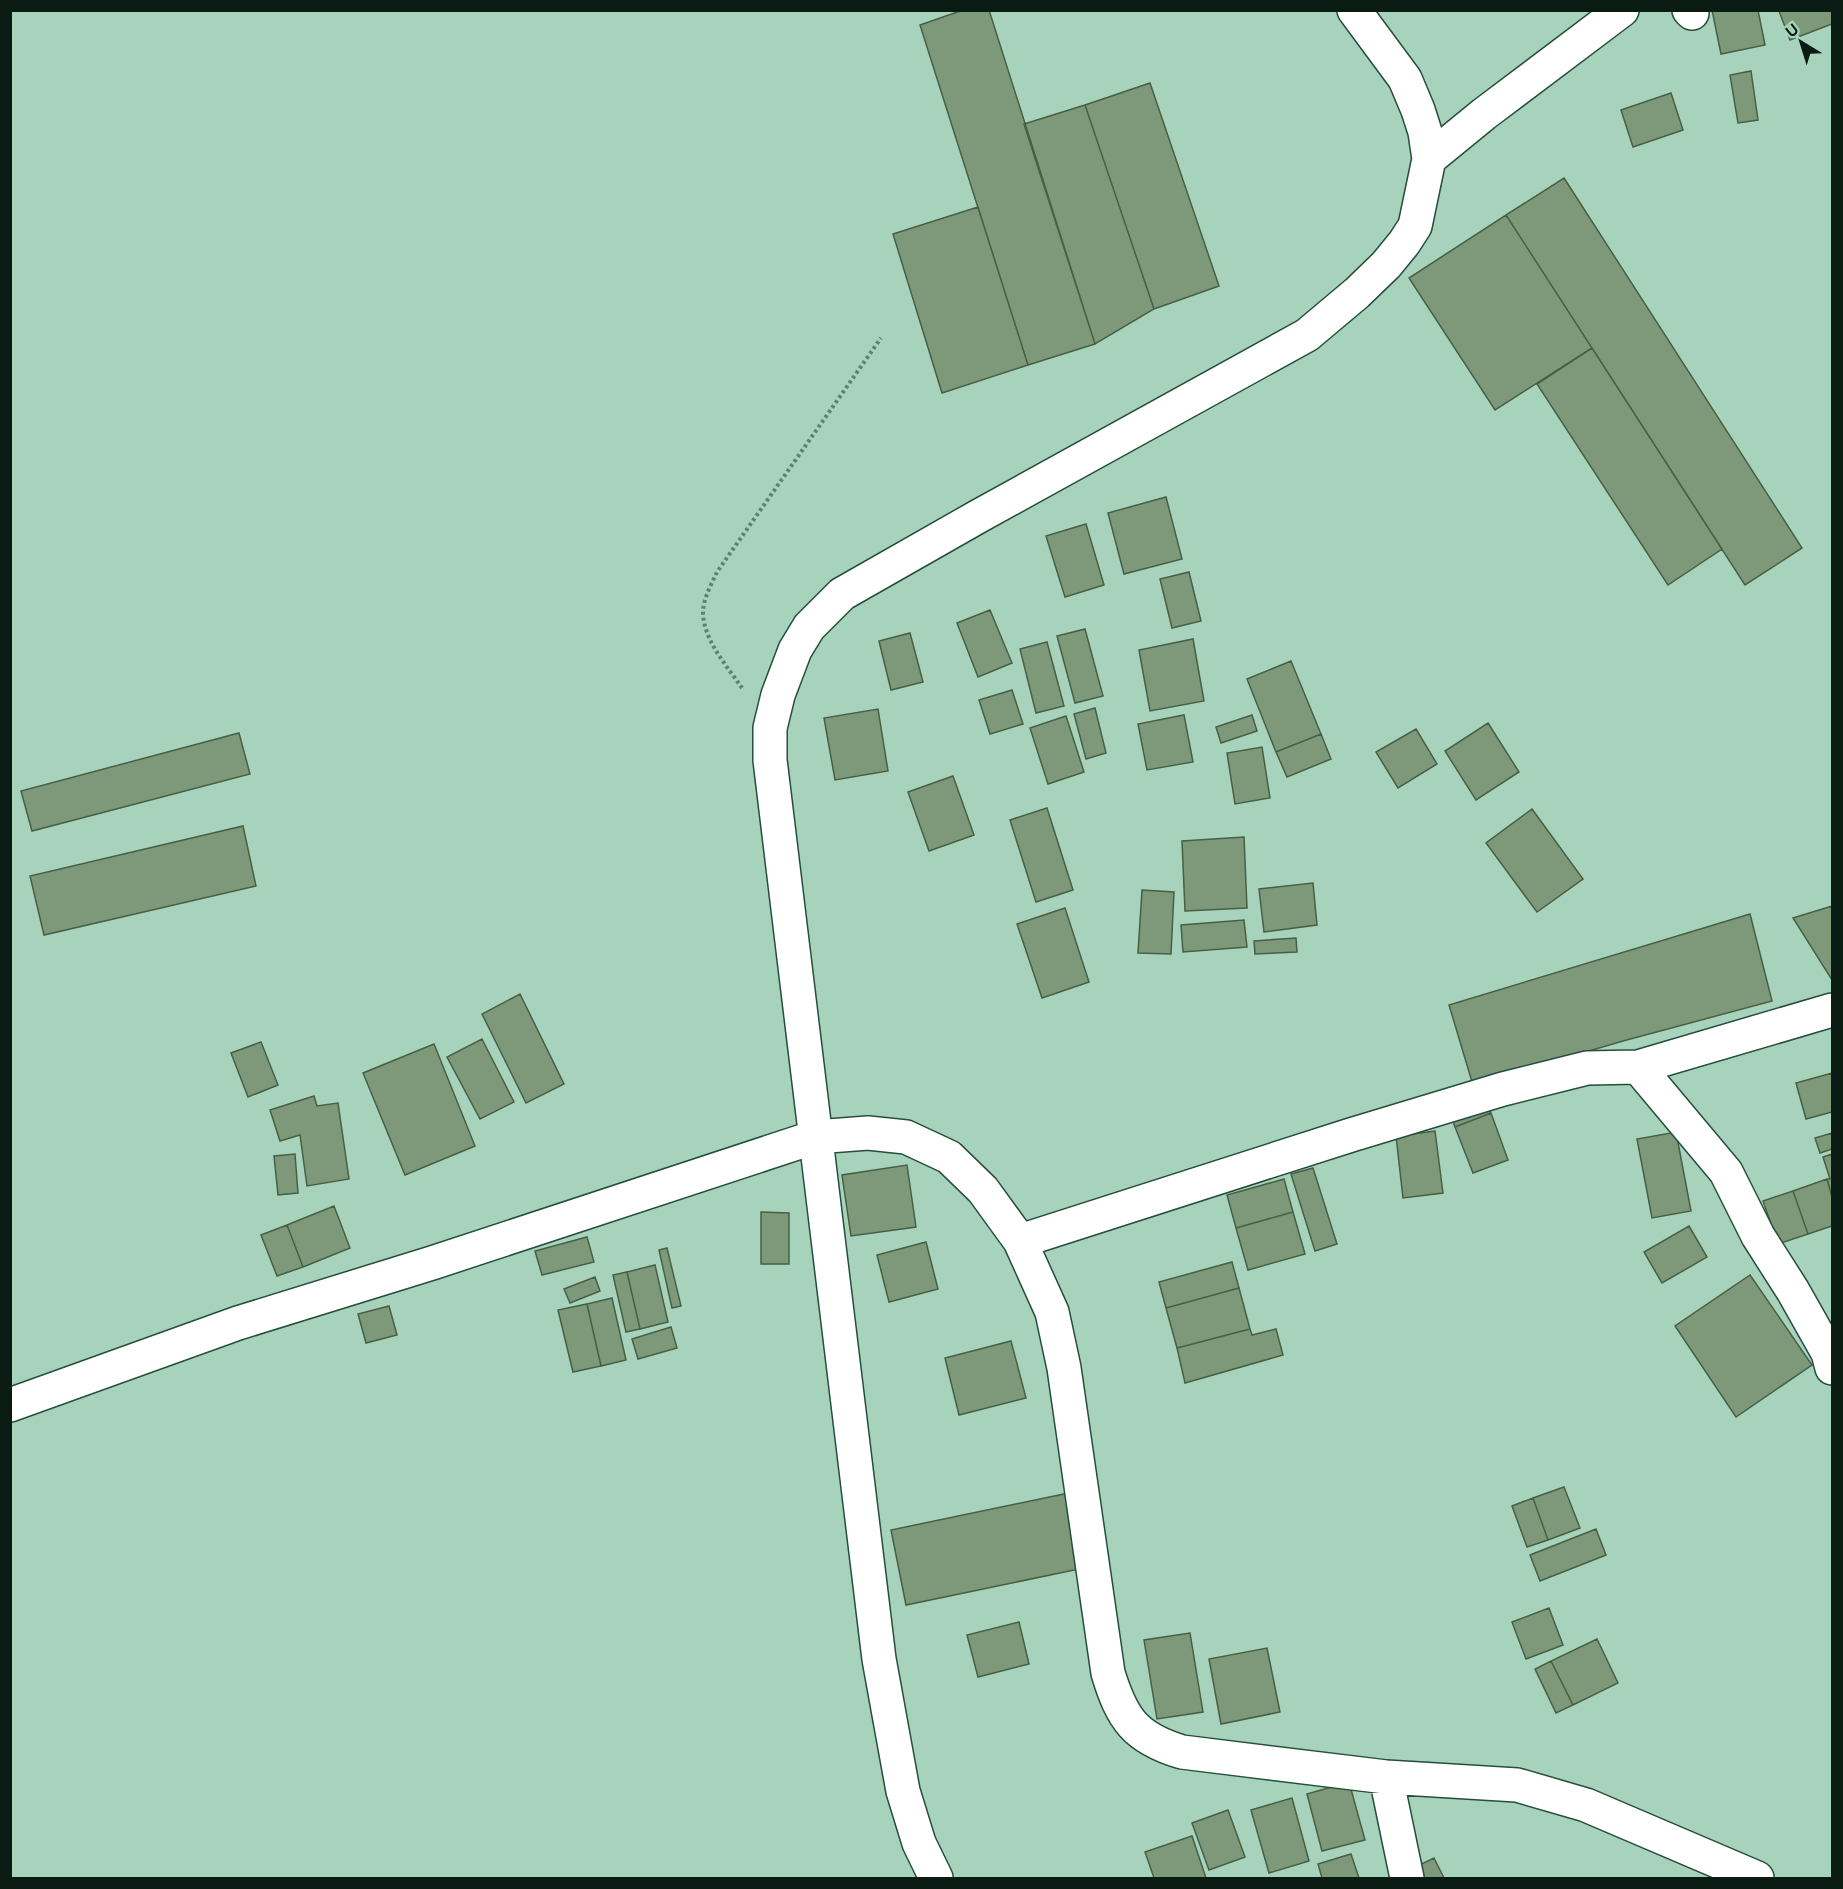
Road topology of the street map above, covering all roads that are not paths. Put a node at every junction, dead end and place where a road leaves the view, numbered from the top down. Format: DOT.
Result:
graph roads {
  1 [pos="1353,10"];
  2 [pos="1622,10"];
  3 [pos="1429,159"];
  4 [pos="1833,1010"];
  5 [pos="1638,1067"];
  6 [pos="815,1137"];
  7 [pos="1020,1241"];
  8 [pos="1833,1368"];
  9 [pos="10,1405"];
  10 [pos="1386,1777"];
  11 [pos="936,1878"];
  12 [pos="1407,1878"];
  13 [pos="1756,1878"];
  1 -- 3 [label="street"];
  2 -- 3 [label="street"];
  3 -- 6 [label="street"];
  4 -- 5 [label="street"];
  5 -- 7 [label="street"];
  5 -- 8 [label="street"];
  6 -- 7 [label="street"];
  6 -- 9 [label="street"];
  6 -- 11 [label="street"];
  7 -- 10 [label="street"];
  10 -- 12 [label="street"];
  10 -- 13 [label="street"];
}
